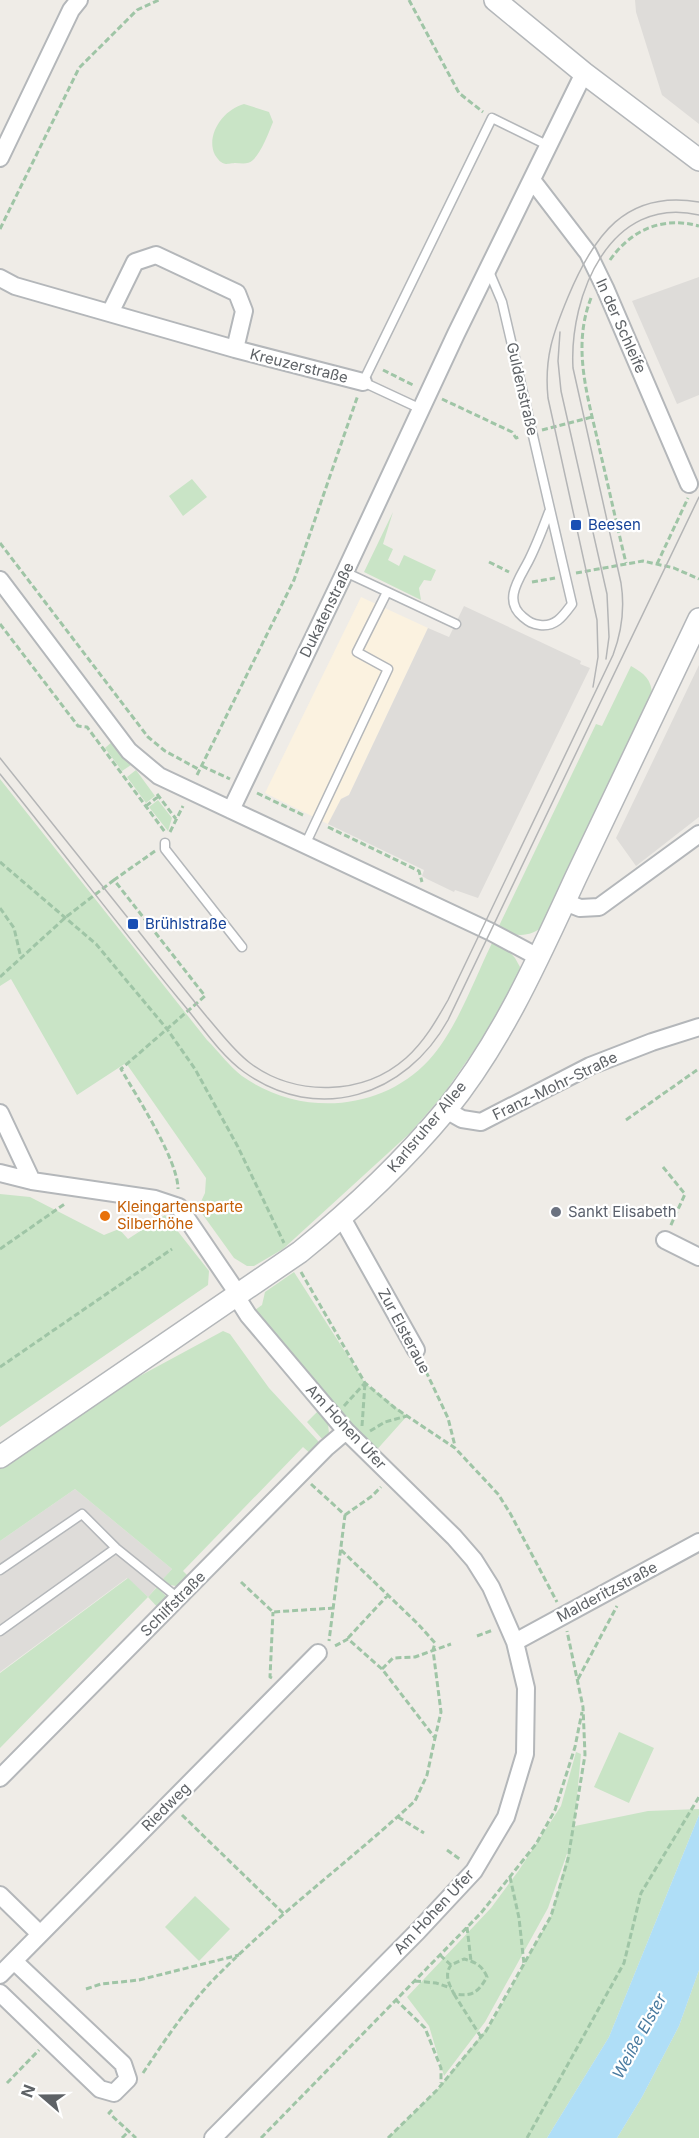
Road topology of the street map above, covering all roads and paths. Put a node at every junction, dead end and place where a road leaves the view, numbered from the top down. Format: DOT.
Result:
graph roads {
  1 [pos="79,0"];
  2 [pos="159,0"];
  3 [pos="409,0"];
  4 [pos="495,0"];
  5 [pos="584,73"];
  6 [pos="492,118"];
  7 [pos="549,146"];
  8 [pos="0,158"];
  9 [pos="699,160"];
  10 [pos="532,180"];
  11 [pos="699,226"];
  12 [pos="0,229"];
  13 [pos="488,269"];
  14 [pos="600,277"];
  15 [pos="0,278"];
  16 [pos="110,313"];
  17 [pos="235,349"];
  18 [pos="363,382"];
  19 [pos="421,409"];
  20 [pos="592,417"];
  21 [pos="532,433"];
  22 [pos="516,438"];
  23 [pos="689,489"];
  24 [pos="549,512"];
  25 [pos="0,543"];
  26 [pos="489,562"];
  27 [pos="626,563"];
  28 [pos="657,564"];
  29 [pos="345,572"];
  30 [pos="520,576"];
  31 [pos="565,576"];
  32 [pos="699,579"];
  33 [pos="0,580"];
  34 [pos="387,591"];
  35 [pos="699,619"];
  36 [pos="0,624"];
  37 [pos="456,624"];
  38 [pos="12,628"];
  39 [pos="6,632"];
  40 [pos="34,657"];
  41 [pos="29,662"];
  42 [pos="58,686"];
  43 [pos="51,691"];
  44 [pos="200,770"];
  45 [pos="129,771"];
  46 [pos="123,776"];
  47 [pos="159,796"];
  48 [pos="146,806"];
  49 [pos="231,810"];
  50 [pos="699,834"];
  51 [pos="166,839"];
  52 [pos="305,845"];
  53 [pos="0,862"];
  54 [pos="114,880"];
  55 [pos="565,902"];
  56 [pos="0,908"];
  57 [pos="66,917"];
  58 [pos="242,947"];
  59 [pos="538,957"];
  60 [pos="21,959"];
  61 [pos="0,976"];
  62 [pos="699,1027"];
  63 [pos="697,1070"];
  64 [pos="446,1110"];
  65 [pos="0,1113"];
  66 [pos="626,1120"];
  67 [pos="663,1167"];
  68 [pos="0,1173"];
  69 [pos="32,1181"];
  70 [pos="70,1201"];
  71 [pos="342,1218"];
  72 [pos="665,1239"];
  73 [pos="1,1247"];
  74 [pos="286,1248"];
  75 [pos="172,1249"];
  76 [pos="699,1257"];
  77 [pos="297,1266"];
  78 [pos="237,1295"];
  79 [pos="416,1350"];
  80 [pos="0,1367"];
  81 [pos="365,1383"];
  82 [pos="407,1416"];
  83 [pos="335,1417"];
  84 [pos="355,1436"];
  85 [pos="455,1448"];
  86 [pos="0,1457"];
  87 [pos="392,1475"];
  88 [pos="310,1483"];
  89 [pos="345,1515"];
  90 [pos="699,1542"];
  91 [pos="116,1548"];
  92 [pos="341,1550"];
  93 [pos="0,1570"];
  94 [pos="631,1580"];
  95 [pos="241,1582"];
  96 [pos="388,1595"];
  97 [pos="178,1598"];
  98 [pos="334,1608"];
  99 [pos="273,1612"];
  100 [pos="564,1615"];
  101 [pos="0,1631"];
  102 [pos="347,1639"];
  103 [pos="514,1642"];
  104 [pos="451,1644"];
  105 [pos="433,1650"];
  106 [pos="318,1653"];
  107 [pos="382,1669"];
  108 [pos="578,1679"];
  109 [pos="283,1688"];
  110 [pos="584,1707"];
  111 [pos="435,1738"];
  112 [pos="0,1778"];
  113 [pos="699,1797"];
  114 [pos="176,1809"];
  115 [pos="398,1817"];
  116 [pos="424,1833"];
  117 [pos="510,1877"];
  118 [pos="0,1895"];
  119 [pos="284,1914"];
  120 [pos="467,1928"];
  121 [pos="40,1934"];
  122 [pos="240,1954"];
  123 [pos="440,1955"];
  124 [pos="14,1961"];
  125 [pos="471,1961"];
  126 [pos="524,1964"];
  127 [pos="451,1965"];
  128 [pos="0,1975"];
  129 [pos="415,1981"];
  130 [pos="86,1989"];
  131 [pos="0,1993"];
  132 [pos="454,1994"];
  133 [pos="395,1999"];
  134 [pos="481,2037"];
  135 [pos="42,2047"];
  136 [pos="138,2080"];
  137 [pos="7,2083"];
  138 [pos="441,2085"];
  139 [pos="116,2104"];
  140 [pos="129,2131"];
  141 [pos="122,2138"];
  142 [pos="136,2138"];
  143 [pos="213,2138"];
  144 [pos="261,2138"];
  145 [pos="388,2138"];
  146 [pos="527,2138"];
  1 -- 8 [label="street"];
  2 -- 12 [label="path"];
  3 -- 6 [label="path"];
  4 -- 5 [label="street"];
  5 -- 7 [label="street"];
  5 -- 9 [label="street"];
  6 -- 7 [label="lane"];
  6 -- 18 [label="lane"];
  7 -- 10 [label="street"];
  10 -- 13 [label="street"];
  10 -- 14 [label="street, In der Schleife"];
  11 -- 14 [label="path"];
  13 -- 19 [label="street"];
  13 -- 21 [label="lane, Guldenstraße"];
  14 -- 20 [label="path"];
  14 -- 23 [label="street, In der Schleife"];
  15 -- 16 [label="street, Kreuzerstraße"];
  16 -- 17 [label="street, Kreuzerstraße"];
  16 -- 17 [label="street, Kreuzerstraße"];
  17 -- 18 [label="street, Kreuzerstraße"];
  18 -- 19 [label="lane"];
  19 -- 29 [label="street, Dukatenstraße"];
  20 -- 21 [label="path"];
  20 -- 27 [label="path"];
  21 -- 22 [label="path"];
  21 -- 24 [label="lane, Guldenstraße"];
  23 -- 28 [label="path"];
  24 -- 30 [label="lane, Guldenstraße"];
  24 -- 31 [label="lane, Guldenstraße"];
  25 -- 44 [label="path"];
  26 -- 30 [label="path"];
  27 -- 28 [label="path"];
  27 -- 31 [label="path"];
  28 -- 32 [label="path"];
  29 -- 34 [label="lane"];
  29 -- 49 [label="street, Dukatenstraße"];
  30 -- 31 [label="path"];
  30 -- 31 [label="lane, Guldenstraße"];
  33 -- 49 [label="street"];
  34 -- 37 [label="lane"];
  34 -- 52 [label="lane"];
  35 -- 55 [label="street, Karlsruher Allee"];
  36 -- 39 [label="path"];
  38 -- 39 [label="path"];
  39 -- 41 [label="path"];
  40 -- 41 [label="path"];
  41 -- 43 [label="path"];
  42 -- 43 [label="path"];
  43 -- 46 [label="path"];
  45 -- 46 [label="path"];
  46 -- 48 [label="path"];
  47 -- 48 [label="path"];
  48 -- 51 [label="path"];
  49 -- 52 [label="street"];
  50 -- 55 [label="street"];
  51 -- 58 [label="lane"];
  52 -- 59 [label="street"];
  53 -- 57 [label="path"];
  54 -- 57 [label="path"];
  55 -- 59 [label="street, Karlsruher Allee"];
  56 -- 60 [label="path"];
  57 -- 60 [label="path"];
  57 -- 74 [label="path"];
  59 -- 64 [label="street, Karlsruher Allee"];
  60 -- 61 [label="path"];
  62 -- 64 [label="street, Franz-Mohr-Straße"];
  63 -- 66 [label="path"];
  64 -- 71 [label="street, Karlsruher Allee"];
  65 -- 69 [label="street"];
  67 -- 72 [label="path"];
  68 -- 69 [label="street, Am Hohen Ufer"];
  69 -- 78 [label="street, Am Hohen Ufer"];
  70 -- 73 [label="path"];
  71 -- 78 [label="street, Karlsruher Allee"];
  71 -- 79 [label="street, Zur Elsteraue"];
  72 -- 76 [label="street"];
  75 -- 80 [label="path"];
  77 -- 81 [label="path"];
  78 -- 83 [label="street, Am Hohen Ufer"];
  78 -- 86 [label="street, Karlsruher Allee"];
  79 -- 85 [label="path, Zur Elsteraue"];
  81 -- 82 [label="path"];
  81 -- 83 [label="path"];
  81 -- 84 [label="path"];
  82 -- 84 [label="path"];
  82 -- 85 [label="path"];
  83 -- 84 [label="street, Am Hohen Ufer"];
  84 -- 87 [label="street, Am Hohen Ufer"];
  84 -- 97 [label="street, Schilfstraße"];
  85 -- 100 [label="path"];
  87 -- 89 [label="path"];
  87 -- 103 [label="street, Am Hohen Ufer"];
  88 -- 89 [label="path"];
  89 -- 92 [label="path"];
  90 -- 94 [label="street, Malderitzstraße"];
  91 -- 93 [label="lane"];
  91 -- 97 [label="lane"];
  91 -- 101 [label="lane"];
  92 -- 96 [label="path"];
  92 -- 98 [label="path"];
  94 -- 100 [label="street, Malderitzstraße"];
  94 -- 108 [label="path"];
  95 -- 99 [label="path"];
  96 -- 102 [label="path"];
  96 -- 105 [label="path"];
  97 -- 112 [label="street, Schilfstraße"];
  98 -- 99 [label="path"];
  98 -- 102 [label="path"];
  99 -- 109 [label="path"];
  100 -- 103 [label="street, Malderitzstraße"];
  100 -- 108 [label="path"];
  102 -- 107 [label="path"];
  103 -- 143 [label="street, Am Hohen Ufer"];
  104 -- 105 [label="path"];
  105 -- 107 [label="path"];
  105 -- 111 [label="path"];
  106 -- 109 [label="street, Riedweg"];
  107 -- 111 [label="path"];
  108 -- 110 [label="path"];
  109 -- 121 [label="street, Riedweg"];
  110 -- 117 [label="path"];
  110 -- 126 [label="path"];
  111 -- 115 [label="path"];
  113 -- 146 [label="path"];
  114 -- 119 [label="path"];
  115 -- 116 [label="path"];
  115 -- 119 [label="path"];
  117 -- 120 [label="path"];
  117 -- 126 [label="path"];
  118 -- 121 [label="street"];
  119 -- 122 [label="path"];
  120 -- 123 [label="path"];
  120 -- 125 [label="path"];
  121 -- 124 [label="street, Riedweg"];
  122 -- 130 [label="path"];
  122 -- 136 [label="path"];
  123 -- 127 [label="path"];
  123 -- 129 [label="path"];
  124 -- 128 [label="street, Riedweg"];
  124 -- 131 [label="street"];
  125 -- 127 [label="path"];
  125 -- 132 [label="path"];
  126 -- 134 [label="path"];
  127 -- 132 [label="path"];
  129 -- 132 [label="path"];
  129 -- 133 [label="path"];
  132 -- 134 [label="path"];
  133 -- 138 [label="path"];
  133 -- 144 [label="path"];
  134 -- 138 [label="path"];
  135 -- 137 [label="path"];
  138 -- 145 [label="path"];
  139 -- 140 [label="path"];
  140 -- 141 [label="path"];
  140 -- 142 [label="path"];
}
